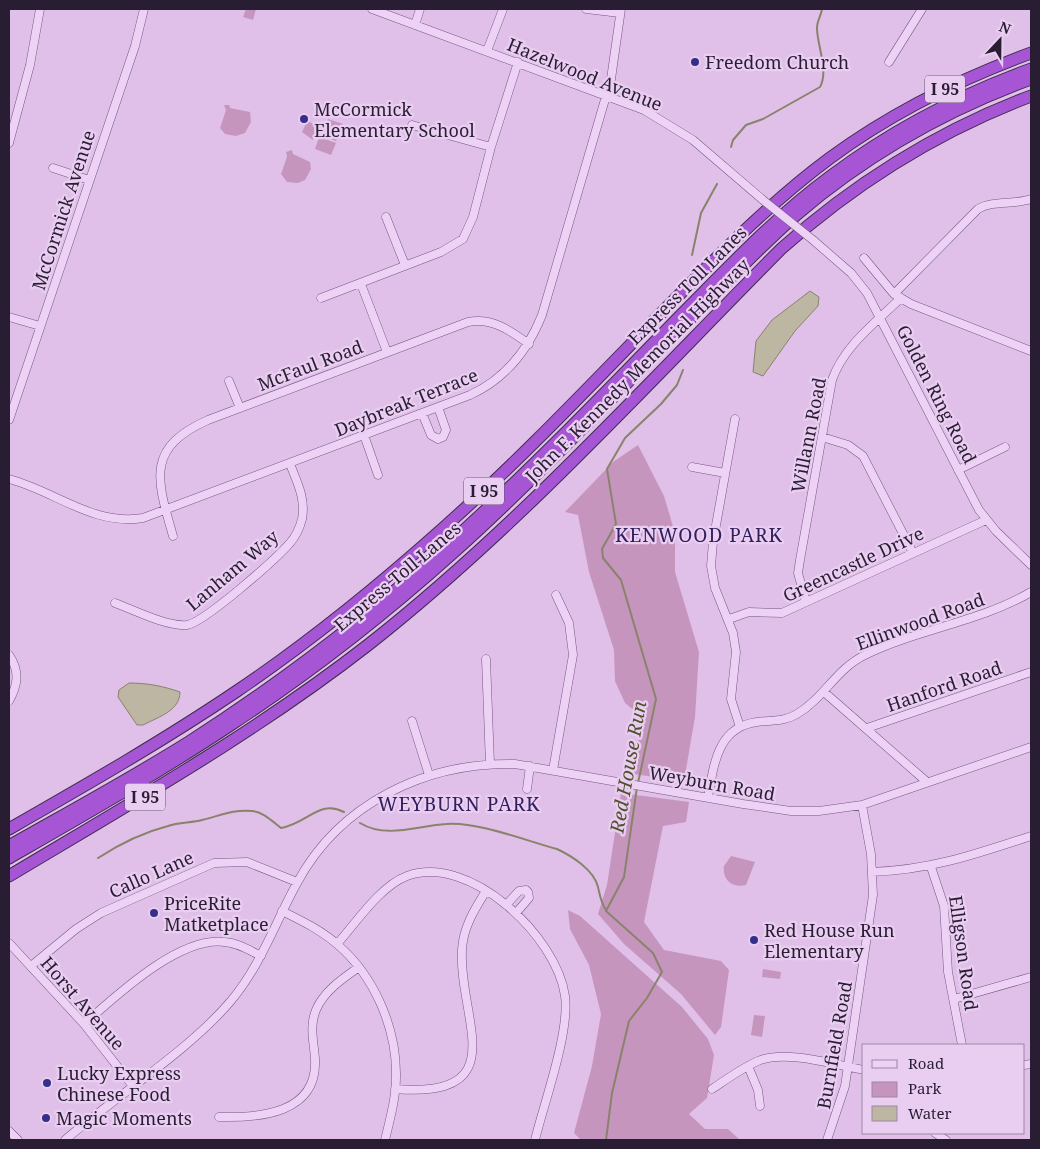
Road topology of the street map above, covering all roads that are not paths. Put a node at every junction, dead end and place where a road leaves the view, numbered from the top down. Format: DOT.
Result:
graph roads {
  1 [pos="40,9"];
  2 [pos="144,9"];
  3 [pos="372,9"];
  4 [pos="420,9"];
  5 [pos="503,9"];
  6 [pos="586,9"];
  7 [pos="922,9"];
  8 [pos="621,11"];
  9 [pos="415,24"];
  10 [pos="487,51"];
  11 [pos="1031,53"];
  12 [pos="518,62"];
  13 [pos="889,62"];
  14 [pos="1031,69"];
  15 [pos="1031,79"];
  16 [pos="607,96"];
  17 [pos="1031,96"];
  18 [pos="412,125"];
  19 [pos="10,130"];
  20 [pos="9,143"];
  21 [pos="491,147"];
  22 [pos="54,168"];
  23 [pos="89,180"];
  24 [pos="1031,199"];
  25 [pos="386,217"];
  26 [pos="813,240"];
  27 [pos="864,258"];
  28 [pos="405,265"];
  29 [pos="361,284"];
  30 [pos="897,296"];
  31 [pos="321,298"];
  32 [pos="9,317"];
  33 [pos="880,318"];
  34 [pos="40,326"];
  35 [pos="528,344"];
  36 [pos="1031,351"];
  37 [pos="387,352"];
  38 [pos="229,381"];
  39 [pos="438,407"];
  40 [pos="240,408"];
  41 [pos="422,413"];
  42 [pos="734,419"];
  43 [pos="9,420"];
  44 [pos="364,436"];
  45 [pos="822,438"];
  46 [pos="1005,446"];
  47 [pos="290,464"];
  48 [pos="692,467"];
  49 [pos="958,470"];
  50 [pos="725,473"];
  51 [pos="378,475"];
  52 [pos="9,479"];
  53 [pos="166,511"];
  54 [pos="986,520"];
  55 [pos="173,536"];
  56 [pos="913,552"];
  57 [pos="1031,565"];
  58 [pos="1031,592"];
  59 [pos="556,595"];
  60 [pos="806,602"];
  61 [pos="115,603"];
  62 [pos="729,619"];
  63 [pos="9,656"];
  64 [pos="486,659"];
  65 [pos="1031,672"];
  66 [pos="824,692"];
  67 [pos="9,701"];
  68 [pos="412,721"];
  69 [pos="740,727"];
  70 [pos="867,728"];
  71 [pos="1031,747"];
  72 [pos="490,764"];
  73 [pos="530,766"];
  74 [pos="553,770"];
  75 [pos="429,775"];
  76 [pos="927,782"];
  77 [pos="527,789"];
  78 [pos="708,797"];
  79 [pos="862,805"];
  80 [pos="9,829"];
  81 [pos="1031,836"];
  82 [pos="9,846"];
  83 [pos="9,858"];
  84 [pos="932,867"];
  85 [pos="872,872"];
  86 [pos="9,876"];
  87 [pos="297,882"];
  88 [pos="486,891"];
  89 [pos="506,905"];
  90 [pos="282,911"];
  91 [pos="516,913"];
  92 [pos="9,943"];
  93 [pos="337,944"];
  94 [pos="261,956"];
  95 [pos="31,966"];
  96 [pos="359,967"];
  97 [pos="1031,977"];
  98 [pos="954,999"];
  99 [pos="84,1024"];
  100 [pos="962,1044"];
  101 [pos="748,1066"];
  102 [pos="848,1067"];
  103 [pos="862,1070"];
  104 [pos="132,1085"];
  105 [pos="712,1088"];
  106 [pos="396,1089"];
  107 [pos="760,1106"];
  108 [pos="219,1117"];
  109 [pos="9,1131"];
  110 [pos="18,1140"];
  111 [pos="65,1140"];
  112 [pos="385,1140"];
  113 [pos="535,1140"];
  114 [pos="827,1140"];
  1 -- 19 [label="street"];
  2 -- 23 [label="street, McCormick Avenue"];
  3 -- 9 [label="street, Hazelwood Avenue"];
  4 -- 9 [label="street"];
  5 -- 10 [label="street"];
  6 -- 8 [label="street"];
  7 -- 13 [label="street"];
  8 -- 16 [label="street, Daybreak Terrace"];
  9 -- 10 [label="street, Hazelwood Avenue"];
  10 -- 12 [label="street, Hazelwood Avenue"];
  11 -- 80 [label="highway, John F. Kennedy Memorial Highway / I 95"];
  12 -- 16 [label="street, Hazelwood Avenue"];
  12 -- 21 [label="street"];
  14 -- 82 [label="highway, Express Toll Lanes"];
  15 -- 83 [label="highway, Express Toll Lanes"];
  16 -- 26 [label="street, Hazelwood Avenue, bridge"];
  16 -- 35 [label="street, Daybreak Terrace"];
  17 -- 86 [label="highway, John F. Kennedy Memorial Highway / I 95"];
  18 -- 21 [label="street"];
  19 -- 20 [label="street"];
  21 -- 28 [label="street"];
  22 -- 23 [label="street"];
  23 -- 34 [label="street, McCormick Avenue"];
  24 -- 30 [label="street, Willann Road"];
  25 -- 28 [label="street"];
  26 -- 33 [label="street, Golden Ring Road"];
  27 -- 30 [label="street"];
  28 -- 29 [label="street"];
  29 -- 31 [label="street"];
  29 -- 37 [label="street"];
  30 -- 33 [label="street, Willann Road"];
  30 -- 36 [label="street"];
  32 -- 34 [label="street"];
  33 -- 45 [label="street, Willann Road"];
  33 -- 49 [label="street, Golden Ring Road"];
  34 -- 43 [label="street, McCormick Avenue"];
  35 -- 37 [label="street, McFaul Road"];
  35 -- 39 [label="street, Daybreak Terrace"];
  37 -- 40 [label="street, McFaul Road"];
  38 -- 40 [label="street"];
  39 -- 41 [label="street, Daybreak Terrace"];
  39 -- 41 [label="street"];
  40 -- 53 [label="street, McFaul Road"];
  41 -- 44 [label="street, Daybreak Terrace"];
  42 -- 50 [label="street"];
  44 -- 47 [label="street, Daybreak Terrace"];
  44 -- 51 [label="street"];
  45 -- 56 [label="street"];
  45 -- 60 [label="street, Willann Road"];
  46 -- 49 [label="street"];
  47 -- 53 [label="street, Daybreak Terrace"];
  47 -- 61 [label="street, Lanham Way"];
  48 -- 50 [label="street"];
  49 -- 54 [label="street, Golden Ring Road"];
  50 -- 62 [label="street"];
  52 -- 53 [label="street, Daybreak Terrace"];
  53 -- 55 [label="street, McFaul Road"];
  54 -- 56 [label="street, Greencastle Drive"];
  54 -- 57 [label="street, Golden Ring Road"];
  56 -- 60 [label="street, Greencastle Drive"];
  58 -- 66 [label="street, Ellinwood Road"];
  59 -- 74 [label="street"];
  60 -- 62 [label="street, Greencastle Drive"];
  62 -- 69 [label="street"];
  63 -- 67 [label="street"];
  64 -- 72 [label="street"];
  65 -- 70 [label="street, Hanford Road"];
  66 -- 69 [label="street, Ellinwood Road"];
  66 -- 70 [label="street"];
  68 -- 75 [label="street"];
  69 -- 78 [label="street"];
  70 -- 76 [label="street"];
  71 -- 76 [label="street, Weyburn Road"];
  72 -- 73 [label="street, Weyburn Road"];
  72 -- 75 [label="street, Weyburn Road"];
  73 -- 74 [label="street, Weyburn Road"];
  73 -- 77 [label="street"];
  74 -- 78 [label="street, Weyburn Road"];
  75 -- 87 [label="street, Weyburn Road"];
  76 -- 79 [label="street, Weyburn Road"];
  78 -- 79 [label="street, Weyburn Road"];
  79 -- 85 [label="street, Burnfield Road"];
  81 -- 84 [label="street"];
  84 -- 85 [label="street"];
  84 -- 98 [label="street, Elligson Road"];
  85 -- 102 [label="street, Burnfield Road"];
  87 -- 90 [label="street, Weyburn Road"];
  87 -- 95 [label="street, Callo Lane"];
  88 -- 89 [label="street"];
  88 -- 93 [label="street"];
  88 -- 106 [label="street"];
  89 -- 91 [label="street"];
  89 -- 91 [label="street"];
  90 -- 93 [label="street"];
  90 -- 94 [label="street, Weyburn Road"];
  91 -- 113 [label="street"];
  92 -- 95 [label="street, Horst Avenue"];
  93 -- 96 [label="street"];
  94 -- 99 [label="street"];
  94 -- 104 [label="street, Weyburn Road"];
  95 -- 99 [label="street, Horst Avenue"];
  96 -- 106 [label="street"];
  96 -- 108 [label="street"];
  97 -- 98 [label="street"];
  98 -- 100 [label="street, Elligson Road"];
  99 -- 104 [label="street, Horst Avenue"];
  101 -- 102 [label="street"];
  101 -- 105 [label="street"];
  101 -- 107 [label="street"];
  102 -- 103 [label="street"];
  102 -- 114 [label="street, Burnfield Road"];
  104 -- 111 [label="street, Weyburn Road"];
  106 -- 112 [label="street"];
  109 -- 110 [label="street"];
}
